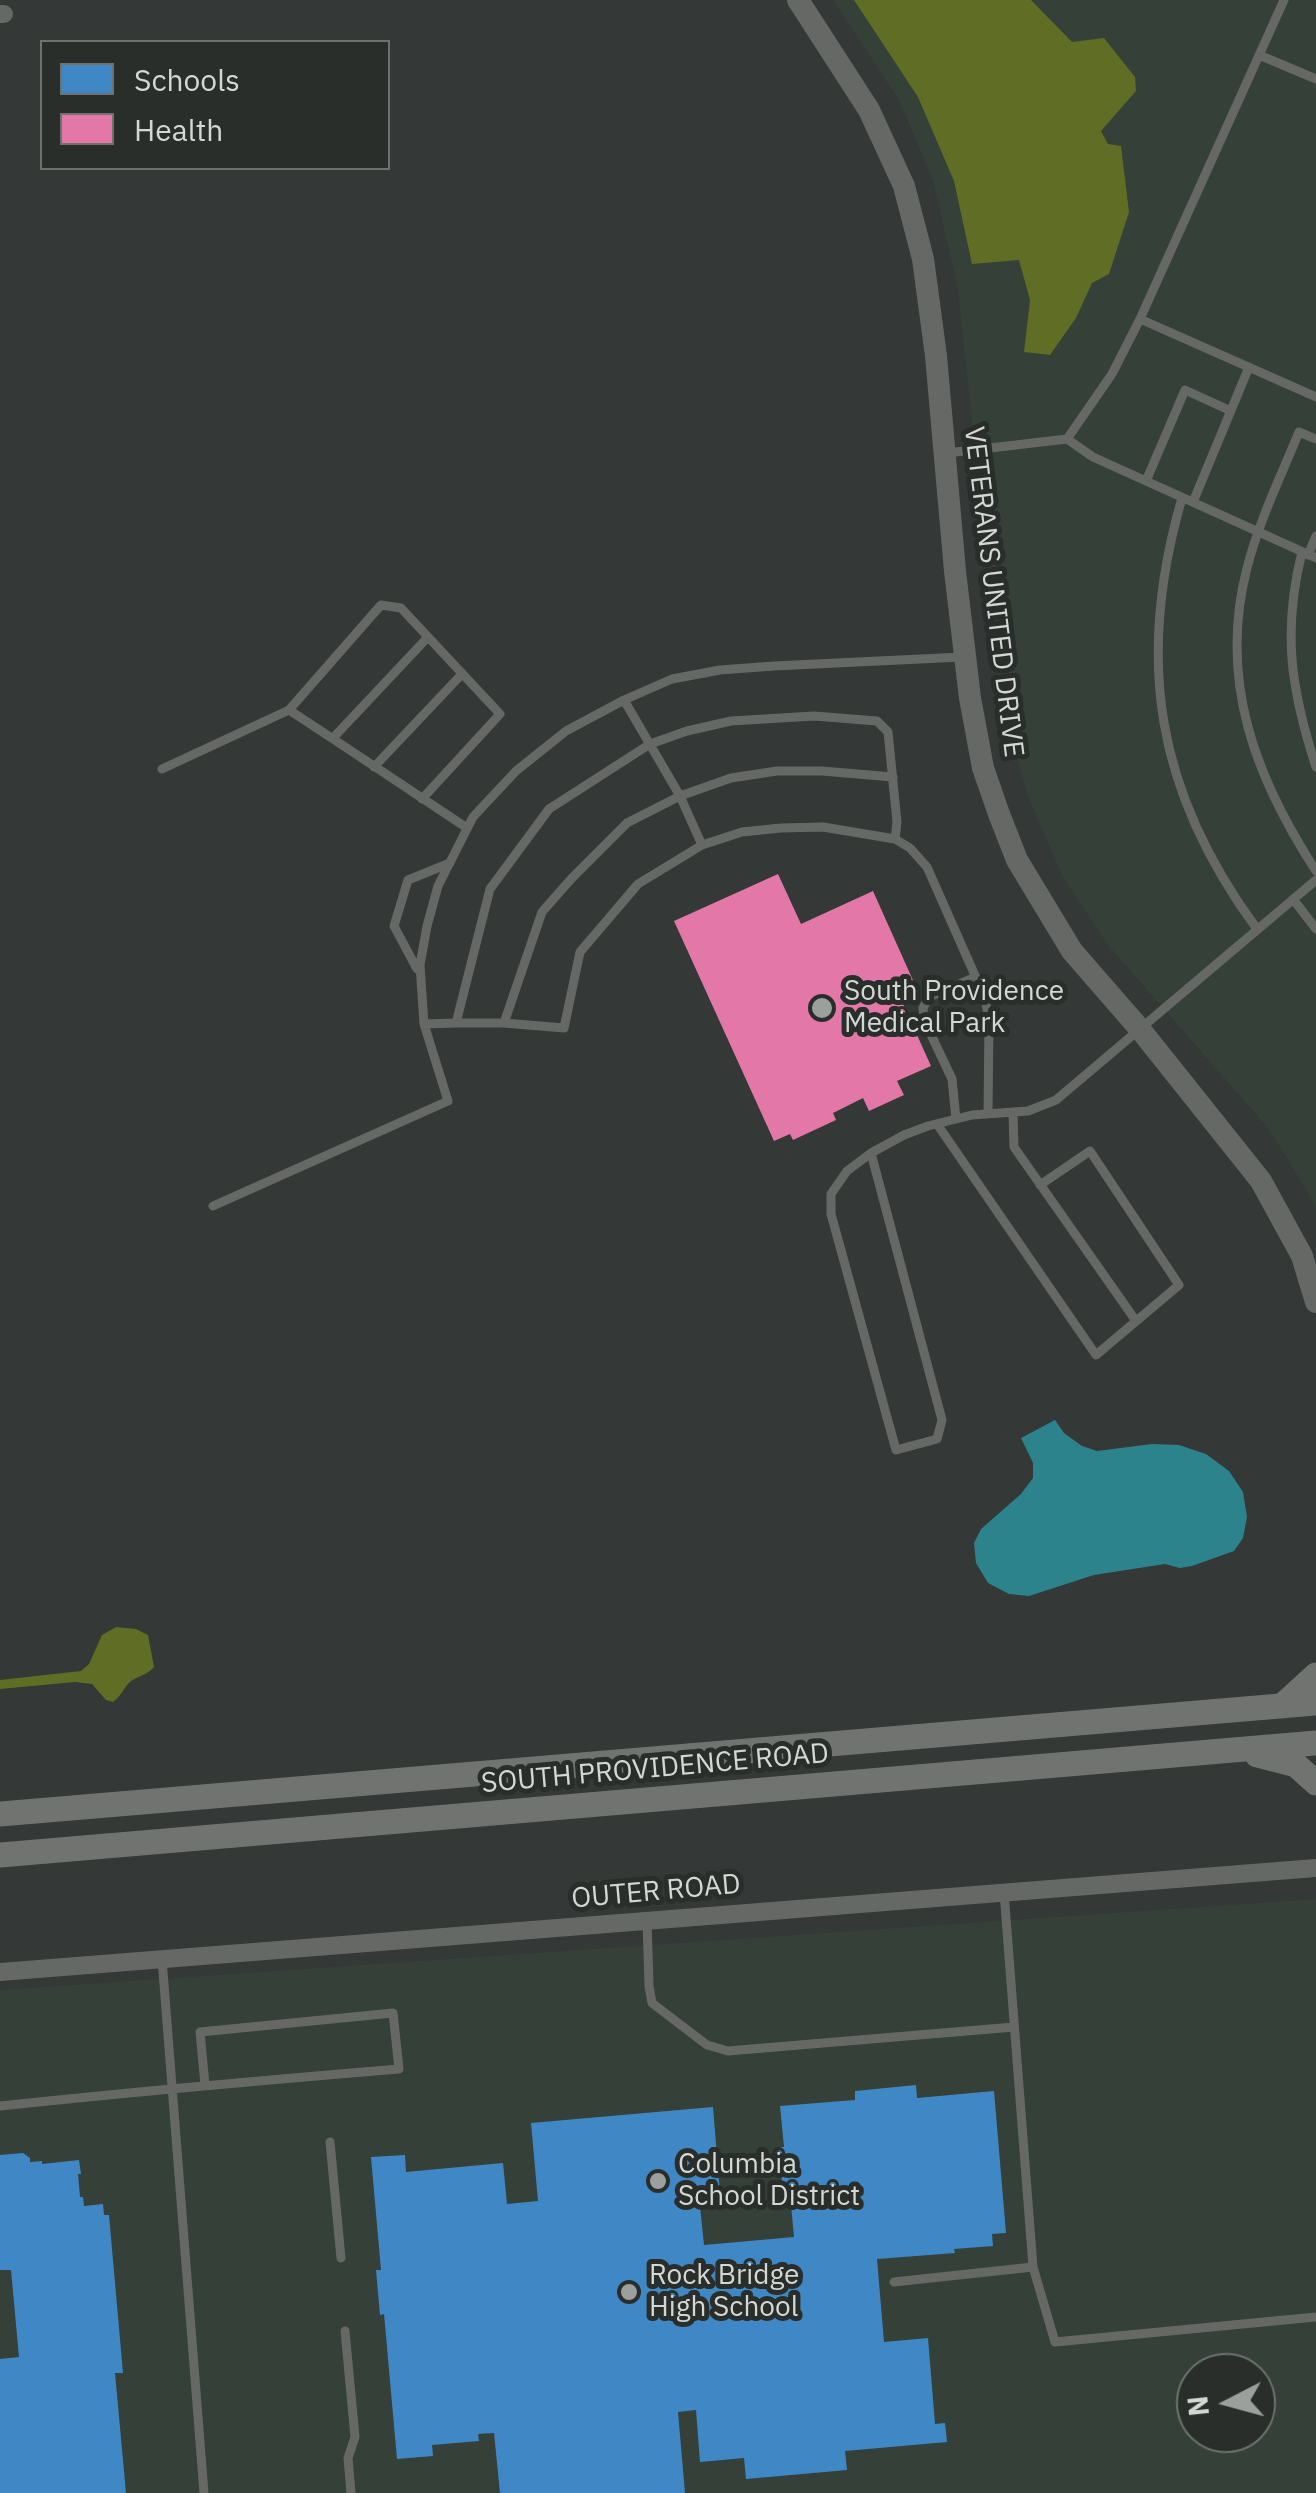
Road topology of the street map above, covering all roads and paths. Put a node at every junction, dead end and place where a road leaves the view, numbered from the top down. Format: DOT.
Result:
graph roads {
  1 [pos="798,0"];
  2 [pos="1284,0"];
  3 [pos="1258,55"];
  4 [pos="1316,79"];
  5 [pos="1140,319"];
  6 [pos="1249,367"];
  7 [pos="1315,395"];
  8 [pos="1231,411"];
  9 [pos="1067,440"];
  10 [pos="1316,440"];
  11 [pos="944,454"];
  12 [pos="1146,481"];
  13 [pos="1188,500"];
  14 [pos="1258,532"];
  15 [pos="1316,536"];
  16 [pos="1309,555"];
  17 [pos="428,638"];
  18 [pos="965,657"];
  19 [pos="462,674"];
  20 [pos="624,700"];
  21 [pos="289,710"];
  22 [pos="332,738"];
  23 [pos="650,744"];
  24 [pos="374,767"];
  25 [pos="1316,767"];
  26 [pos="162,769"];
  27 [pos="894,777"];
  28 [pos="680,796"];
  29 [pos="422,798"];
  30 [pos="467,828"];
  31 [pos="895,839"];
  32 [pos="702,846"];
  33 [pos="450,862"];
  34 [pos="1316,870"];
  35 [pos="1316,880"];
  36 [pos="1293,899"];
  37 [pos="1257,929"];
  38 [pos="1316,929"];
  39 [pos="420,975"];
  40 [pos="976,977"];
  41 [pos="456,1022"];
  42 [pos="504,1023"];
  43 [pos="424,1024"];
  44 [pos="1139,1028"];
  45 [pos="1012,1112"];
  46 [pos="988,1114"];
  47 [pos="956,1119"];
  48 [pos="936,1124"];
  49 [pos="872,1153"];
  50 [pos="1040,1185"];
  51 [pos="213,1206"];
  52 [pos="1309,1253"];
  53 [pos="1315,1294"];
  54 [pos="1136,1321"];
  55 [pos="1316,1675"];
  56 [pos="1316,1704"];
  57 [pos="1282,1706"];
  58 [pos="1316,1744"];
  59 [pos="1227,1751"];
  60 [pos="1316,1783"];
  61 [pos="0,1814"];
  62 [pos="0,1854"];
  63 [pos="1316,1868"];
  64 [pos="1004,1892"];
  65 [pos="647,1920"];
  66 [pos="162,1959"];
  67 [pos="0,1972"];
  68 [pos="1014,2027"];
  69 [pos="205,2085"];
  70 [pos="172,2088"];
  71 [pos="0,2106"];
  72 [pos="330,2142"];
  73 [pos="342,2258"];
  74 [pos="1033,2268"];
  75 [pos="894,2282"];
  76 [pos="1316,2316"];
  77 [pos="345,2331"];
  78 [pos="204,2493"];
  79 [pos="352,2493"];
  1 -- 11 [label="street, VETERANS UNITED DRIVE"];
  2 -- 3 [label="lane"];
  3 -- 4 [label="lane"];
  3 -- 5 [label="lane"];
  5 -- 6 [label="lane"];
  5 -- 9 [label="lane"];
  6 -- 7 [label="lane"];
  6 -- 8 [label="lane"];
  8 -- 12 [label="lane"];
  8 -- 13 [label="lane"];
  9 -- 11 [label="lane"];
  9 -- 12 [label="lane"];
  10 -- 14 [label="lane"];
  11 -- 18 [label="street, VETERANS UNITED DRIVE"];
  12 -- 13 [label="lane"];
  13 -- 14 [label="lane"];
  13 -- 37 [label="lane"];
  14 -- 16 [label="lane"];
  14 -- 34 [label="lane"];
  15 -- 16 [label="lane"];
  16 -- 25 [label="lane"];
  17 -- 19 [label="lane"];
  17 -- 21 [label="lane"];
  17 -- 22 [label="lane"];
  18 -- 20 [label="lane"];
  18 -- 44 [label="street, VETERANS UNITED DRIVE"];
  19 -- 24 [label="lane"];
  19 -- 29 [label="lane"];
  20 -- 23 [label="lane"];
  20 -- 30 [label="lane"];
  21 -- 22 [label="lane"];
  21 -- 26 [label="lane"];
  22 -- 24 [label="lane"];
  23 -- 27 [label="lane"];
  23 -- 28 [label="lane"];
  23 -- 41 [label="lane"];
  24 -- 29 [label="lane"];
  27 -- 28 [label="lane"];
  27 -- 31 [label="lane"];
  28 -- 32 [label="lane"];
  28 -- 42 [label="lane"];
  29 -- 30 [label="lane"];
  30 -- 33 [label="lane"];
  31 -- 32 [label="lane"];
  31 -- 40 [label="lane"];
  32 -- 42 [label="lane"];
  33 -- 39 [label="lane"];
  33 -- 39 [label="lane"];
  35 -- 36 [label="lane"];
  36 -- 37 [label="lane"];
  36 -- 38 [label="lane"];
  37 -- 44 [label="lane"];
  39 -- 43 [label="lane"];
  40 -- 46 [label="lane"];
  40 -- 47 [label="lane"];
  41 -- 42 [label="lane"];
  41 -- 43 [label="lane"];
  43 -- 51 [label="lane"];
  44 -- 45 [label="lane"];
  44 -- 52 [label="street, VETERANS UNITED DRIVE"];
  45 -- 46 [label="lane"];
  45 -- 50 [label="lane"];
  46 -- 47 [label="lane"];
  47 -- 48 [label="lane"];
  48 -- 49 [label="lane"];
  48 -- 54 [label="lane"];
  49 -- 49 [label="lane"];
  50 -- 54 [label="lane"];
  50 -- 54 [label="lane"];
  52 -- 53 [label="street, VETERANS UNITED DRIVE"];
  55 -- 57 [label="main road"];
  56 -- 57 [label="main road, SOUTH PROVIDENCE ROAD"];
  57 -- 61 [label="main road, SOUTH PROVIDENCE ROAD"];
  58 -- 59 [label="main road, SOUTH PROVIDENCE ROAD"];
  59 -- 60 [label="main road"];
  59 -- 62 [label="main road, SOUTH PROVIDENCE ROAD"];
  63 -- 64 [label="street, OUTER ROAD"];
  64 -- 65 [label="street, OUTER ROAD"];
  64 -- 68 [label="lane"];
  65 -- 66 [label="street, OUTER ROAD"];
  65 -- 68 [label="lane"];
  66 -- 67 [label="street, OUTER ROAD"];
  66 -- 70 [label="lane"];
  68 -- 74 [label="lane"];
  69 -- 69 [label="lane"];
  69 -- 70 [label="lane"];
  70 -- 71 [label="lane"];
  70 -- 78 [label="lane"];
  72 -- 73 [label="lane"];
  74 -- 75 [label="lane"];
  74 -- 76 [label="lane"];
  77 -- 79 [label="lane"];
}
